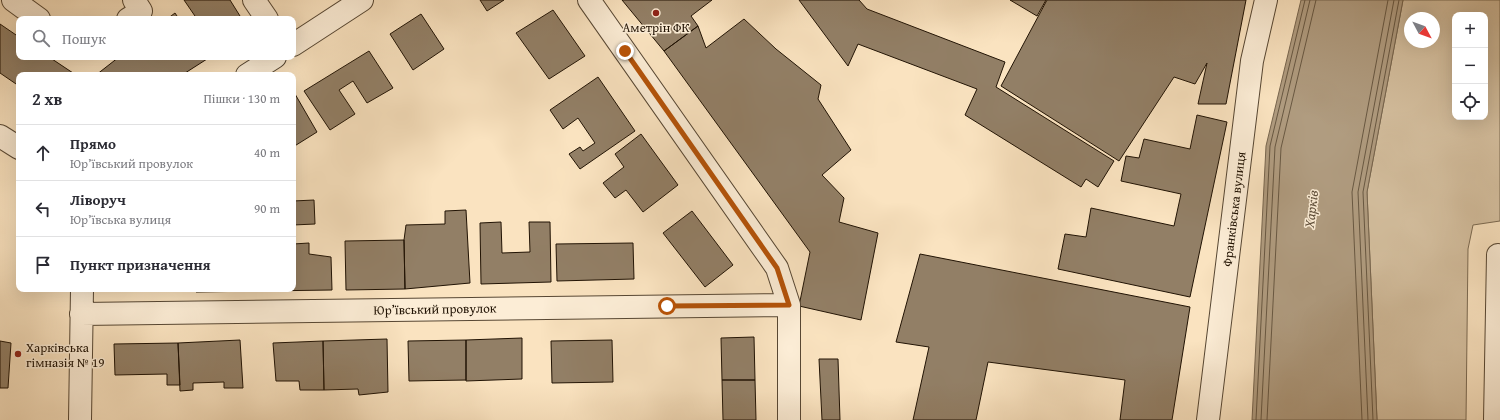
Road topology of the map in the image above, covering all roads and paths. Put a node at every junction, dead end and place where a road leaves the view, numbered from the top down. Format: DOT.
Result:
graph roads {
  1 [pos="13,0"];
  2 [pos="134,0"];
  3 [pos="254,0"];
  4 [pos="362,0"];
  5 [pos="589,0"];
  6 [pos="1266,0"];
  7 [pos="35,16"];
  8 [pos="133,16"];
  9 [pos="265,16"];
  10 [pos="296,43"];
  11 [pos="270,60"];
  12 [pos="252,72"];
  13 [pos="0,136"];
  14 [pos="16,146"];
  15 [pos="1498,255"];
  16 [pos="82,292"];
  17 [pos="789,305"];
  18 [pos="81,314"];
  19 [pos="80,420"];
  20 [pos="789,420"];
  21 [pos="1208,420"];
  22 [pos="1496,420"];
  1 -- 7 [label="street"];
  2 -- 8 [label="street"];
  3 -- 9 [label="street"];
  4 -- 10 [label="street"];
  5 -- 17 [label="street"];
  6 -- 21 [label="street, Франківська вулиця"];
  11 -- 12 [label="street"];
  13 -- 14 [label="street"];
  15 -- 22 [label="street"];
  16 -- 18 [label="street"];
  17 -- 18 [label="street, Юр’ївський провулок"];
  17 -- 20 [label="street"];
  18 -- 19 [label="street"];
}
